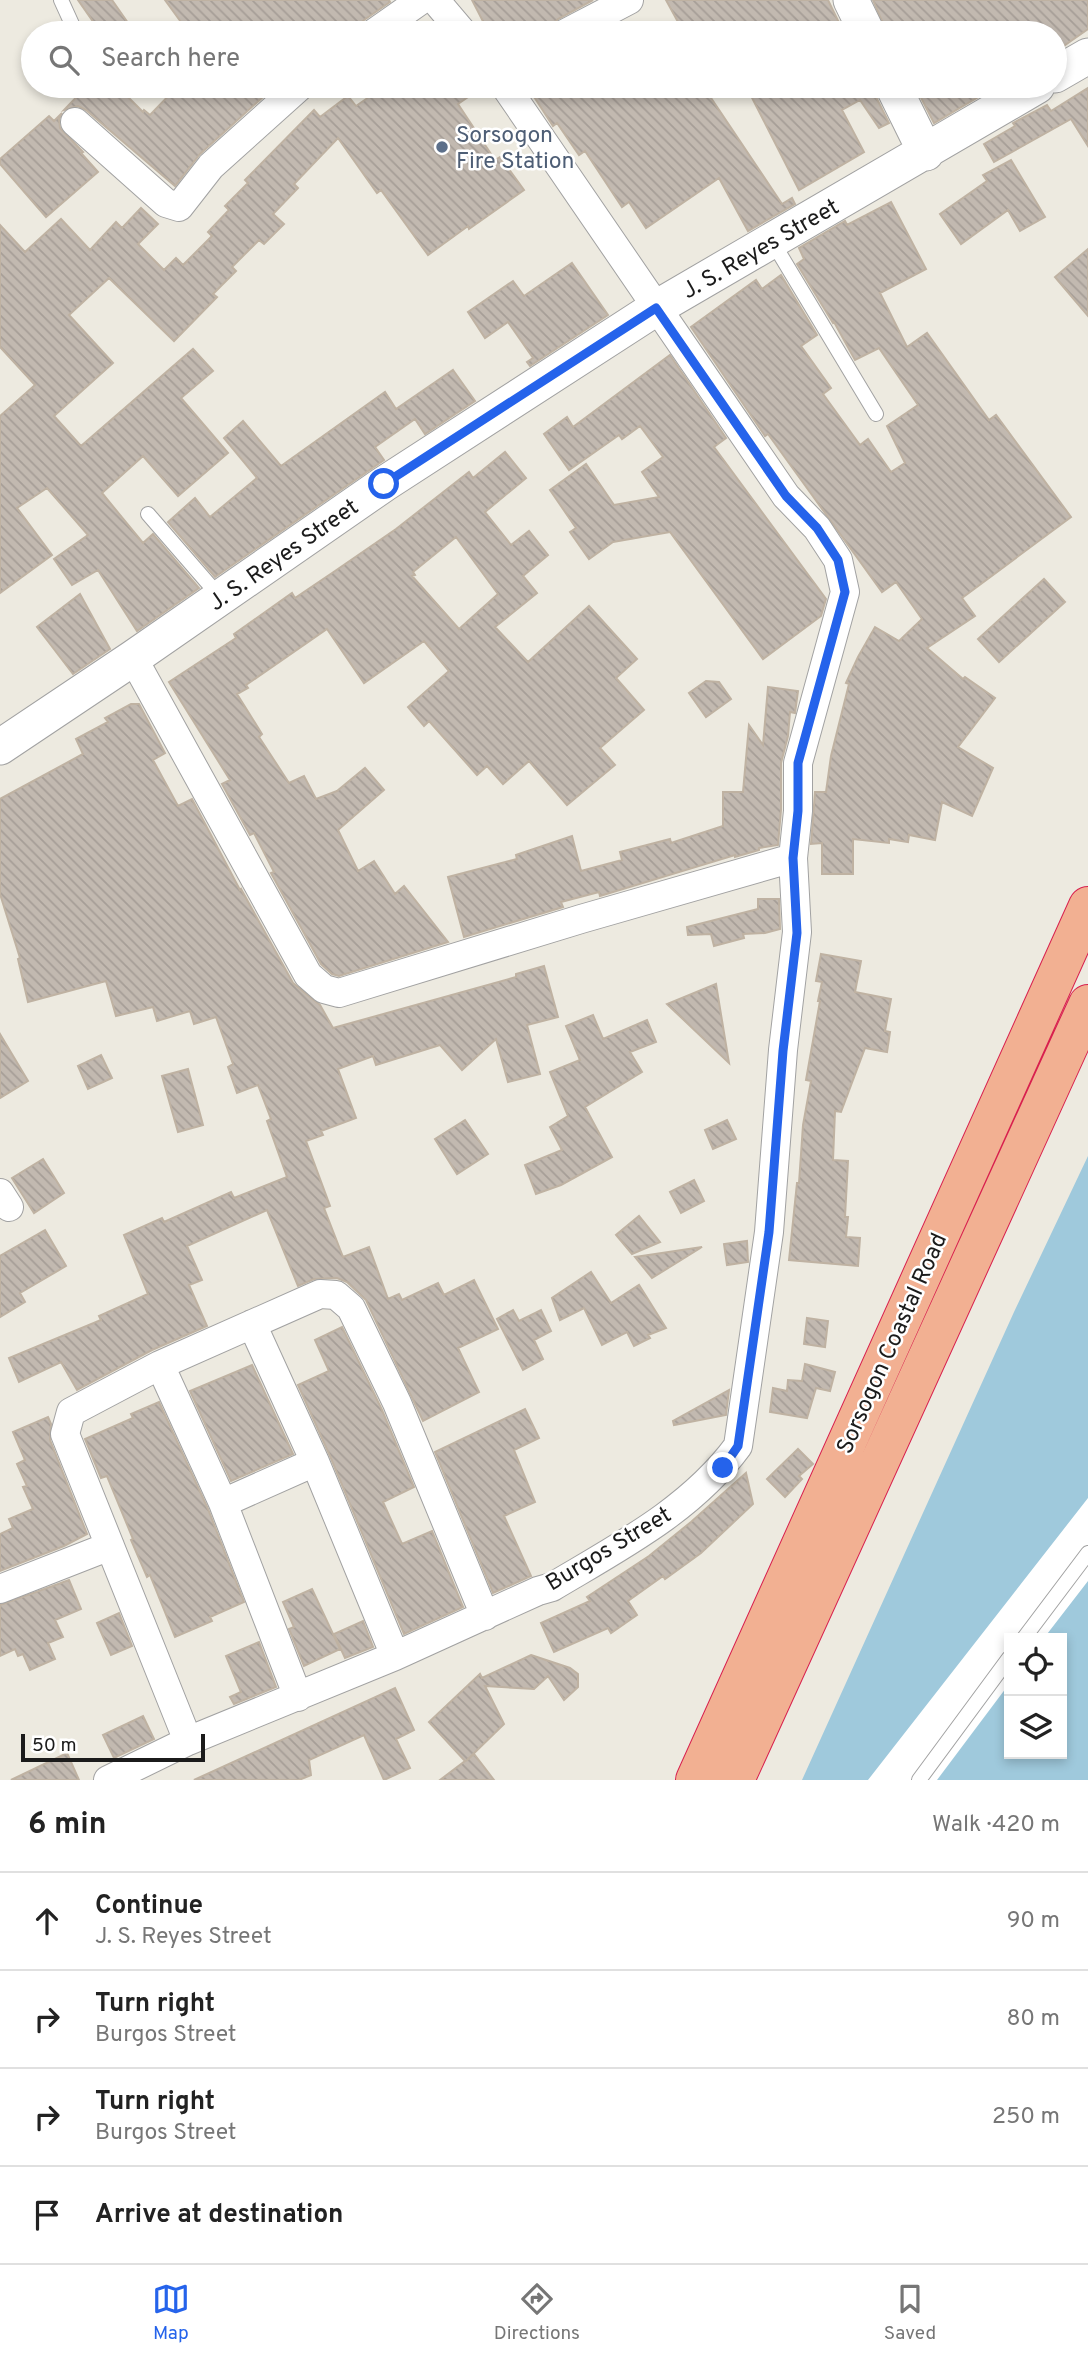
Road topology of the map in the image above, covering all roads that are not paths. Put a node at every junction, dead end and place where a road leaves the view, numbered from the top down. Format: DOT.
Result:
graph roads {
  1 [pos="61,0"];
  2 [pos="421,0"];
  3 [pos="435,0"];
  4 [pos="629,0"];
  5 [pos="851,0"];
  6 [pos="71,21"];
  7 [pos="391,21"];
  8 [pos="453,21"];
  9 [pos="589,21"];
  10 [pos="861,21"];
  11 [pos="1088,56"];
  12 [pos="1067,68"];
  13 [pos="287,98"];
  14 [pos="513,98"];
  15 [pos="899,98"];
  16 [pos="1018,98"];
  17 [pos="75,122"];
  18 [pos="926,153"];
  19 [pos="772,241"];
  20 [pos="656,308"];
  21 [pos="876,414"];
  22 [pos="148,514"];
  23 [pos="220,598"];
  24 [pos="133,658"];
  25 [pos="0,747"];
  26 [pos="793,858"];
  27 [pos="1088,906"];
  28 [pos="1088,1004"];
  29 [pos="252,1324"];
  30 [pos="160,1365"];
  31 [pos="315,1462"];
  32 [pos="223,1503"];
  33 [pos="110,1546"];
  34 [pos="1088,1553"];
  35 [pos="0,1589"];
  36 [pos="485,1616"];
  37 [pos="1028,1633"];
  38 [pos="395,1656"];
  39 [pos="1004,1665"];
  40 [pos="298,1697"];
  41 [pos="188,1741"];
  42 [pos="108,1780"];
  43 [pos="695,1780"];
  44 [pos="735,1780"];
  45 [pos="919,1780"];
  1 -- 6 [label="lane"];
  2 -- 7 [label="street"];
  3 -- 8 [label="street"];
  4 -- 9 [label="street"];
  5 -- 10 [label="street"];
  11 -- 12 [label="street"];
  13 -- 17 [label="street"];
  14 -- 20 [label="street, Burgos Street"];
  15 -- 18 [label="street"];
  16 -- 18 [label="street, J. S. Reyes Street"];
  18 -- 19 [label="street, J. S. Reyes Street"];
  19 -- 20 [label="street, J. S. Reyes Street"];
  19 -- 21 [label="lane"];
  20 -- 23 [label="street, J. S. Reyes Street"];
  20 -- 26 [label="street, Burgos Street"];
  22 -- 23 [label="lane"];
  23 -- 24 [label="street, J. S. Reyes Street"];
  24 -- 25 [label="street, J. S. Reyes Street"];
  24 -- 26 [label="street"];
  26 -- 36 [label="street, Burgos Street"];
  27 -- 43 [label="highway, Sorsogon Coastal Road"];
  28 -- 44 [label="highway, Sorsogon Coastal Road"];
  29 -- 30 [label="street"];
  29 -- 31 [label="street"];
  29 -- 36 [label="street"];
  30 -- 32 [label="street"];
  30 -- 33 [label="street"];
  31 -- 32 [label="street"];
  31 -- 38 [label="street"];
  32 -- 40 [label="street"];
  33 -- 35 [label="street"];
  33 -- 41 [label="street"];
  34 -- 37 [label="lane"];
  36 -- 38 [label="street, Burgos Street"];
  38 -- 40 [label="street, Burgos Street"];
  39 -- 45 [label="lane"];
  40 -- 41 [label="street, Burgos Street"];
  41 -- 42 [label="street, Burgos Street"];
}
